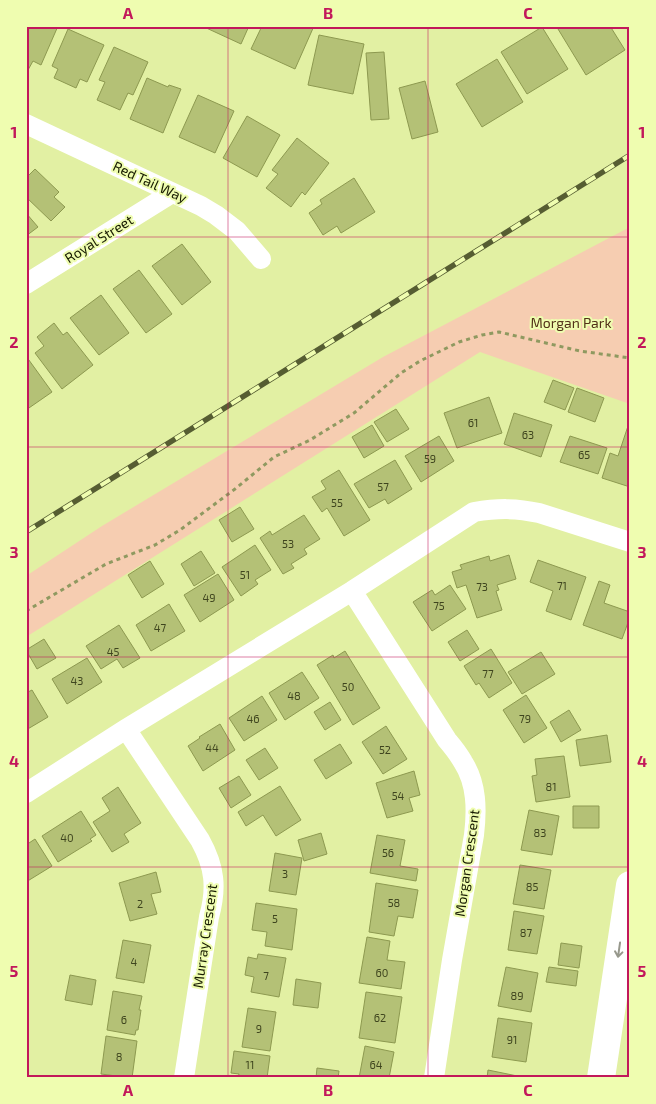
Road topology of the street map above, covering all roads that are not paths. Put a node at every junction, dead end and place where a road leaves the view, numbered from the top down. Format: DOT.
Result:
graph roads {
  1 [pos="26,124"];
  2 [pos="172,193"];
  3 [pos="261,259"];
  4 [pos="26,284"];
  5 [pos="630,542"];
  6 [pos="352,591"];
  7 [pos="126,729"];
  8 [pos="26,793"];
  9 [pos="630,885"];
  10 [pos="184,1078"];
  11 [pos="434,1078"];
  12 [pos="601,1078"];
  1 -- 2 [label="street, Red Tail Way"];
  2 -- 3 [label="street, Red Tail Way"];
  2 -- 4 [label="street, Royal Street"];
  5 -- 6 [label="street"];
  6 -- 7 [label="street"];
  6 -- 11 [label="street, Morgan Crescent"];
  7 -- 8 [label="street"];
  7 -- 10 [label="street, Murray Crescent"];
  9 -- 12 [label="main road, one-way"];
}
